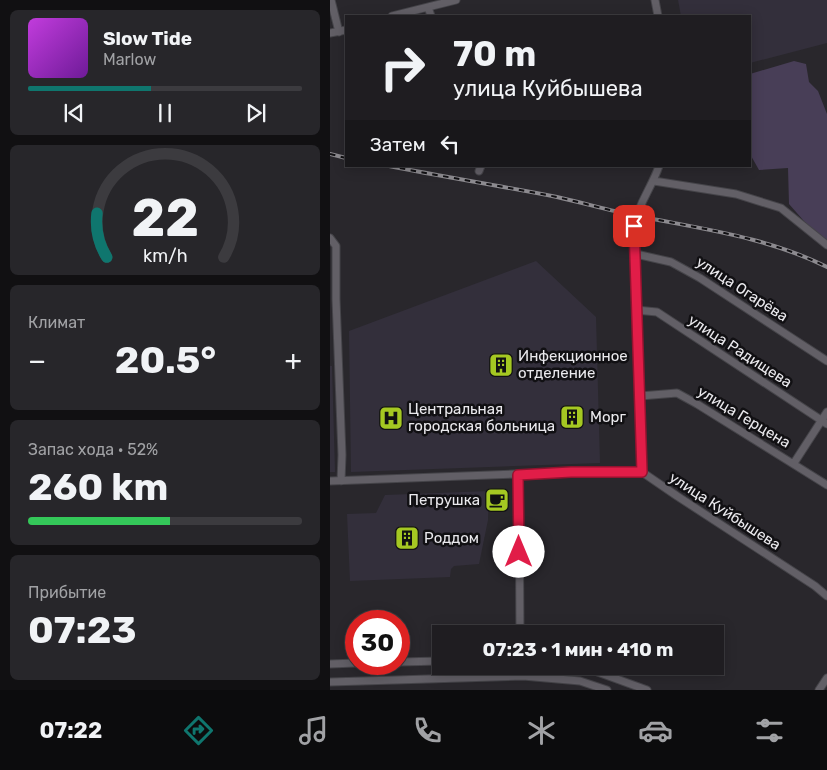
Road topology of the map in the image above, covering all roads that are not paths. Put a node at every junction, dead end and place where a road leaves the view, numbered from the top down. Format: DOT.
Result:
graph roads {
  1 [pos="331,0"];
  2 [pos="456,0"];
  3 [pos="655,0"];
  4 [pos="428,7"];
  5 [pos="396,15"];
  6 [pos="431,15"];
  7 [pos="658,15"];
  8 [pos="343,31"];
  9 [pos="330,33"];
  10 [pos="659,167"];
  11 [pos="654,181"];
  12 [pos="330,238"];
  13 [pos="827,245"];
  14 [pos="636,254"];
  15 [pos="636,310"];
  16 [pos="827,361"];
  17 [pos="640,396"];
  18 [pos="827,412"];
  19 [pos="824,422"];
  20 [pos="794,463"];
  21 [pos="642,472"];
  22 [pos="518,475"];
  23 [pos="330,481"];
  24 [pos="341,481"];
  25 [pos="827,485"];
  26 [pos="827,596"];
  27 [pos="520,625"];
  28 [pos="432,661"];
  29 [pos="410,662"];
  30 [pos="345,663"];
  31 [pos="330,664"];
  32 [pos="606,675"];
  33 [pos="523,676"];
  34 [pos="827,678"];
  35 [pos="330,682"];
  36 [pos="607,690"];
  37 [pos="647,690"];
  38 [pos="819,690"];
  1 -- 8 [label="street"];
  2 -- 4 [label="street"];
  3 -- 7 [label="street"];
  4 -- 5 [label="street"];
  4 -- 6 [label="street"];
  8 -- 9 [label="street"];
  10 -- 11 [label="street"];
  11 -- 13 [label="street"];
  11 -- 14 [label="street"];
  12 -- 24 [label="street"];
  14 -- 15 [label="street"];
  14 -- 16 [label="street, улица Огарёва"];
  15 -- 17 [label="street"];
  15 -- 19 [label="street, улица Радищева"];
  17 -- 20 [label="street, улица Герцена"];
  17 -- 21 [label="street"];
  18 -- 19 [label="street"];
  19 -- 20 [label="street"];
  20 -- 25 [label="street, улица Герцена"];
  21 -- 22 [label="street"];
  21 -- 26 [label="street, улица Куйбышева"];
  22 -- 24 [label="street"];
  22 -- 27 [label="street"];
  23 -- 24 [label="street"];
  28 -- 29 [label="street"];
  30 -- 31 [label="street"];
  32 -- 37 [label="street"];
  33 -- 35 [label="street"];
  33 -- 36 [label="street"];
  34 -- 38 [label="street"];
}
